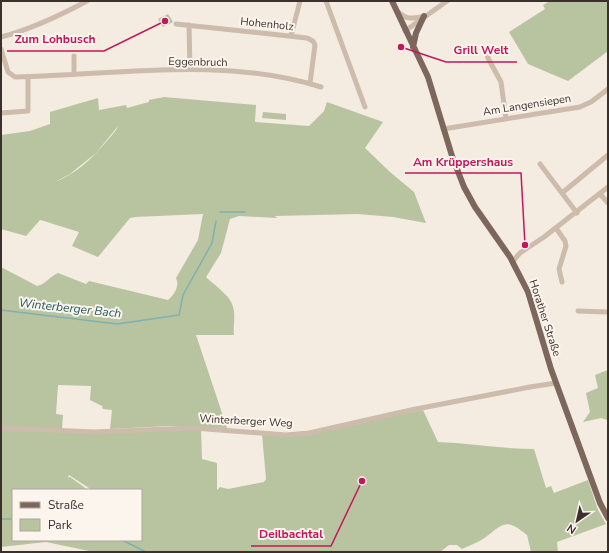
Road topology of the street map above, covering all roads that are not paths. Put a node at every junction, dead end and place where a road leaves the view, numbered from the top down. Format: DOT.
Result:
graph roads {
  1 [pos="87,1"];
  2 [pos="300,1"];
  3 [pos="326,1"];
  4 [pos="392,1"];
  5 [pos="447,1"];
  6 [pos="394,9"];
  7 [pos="424,16"];
  8 [pos="176,24"];
  9 [pos="189,25"];
  10 [pos="405,31"];
  11 [pos="292,36"];
  12 [pos="1,37"];
  13 [pos="413,47"];
  14 [pos="1,49"];
  15 [pos="486,49"];
  16 [pos="74,56"];
  17 [pos="190,70"];
  18 [pos="74,74"];
  19 [pos="28,76"];
  20 [pos="310,83"];
  21 [pos="321,87"];
  22 [pos="608,89"];
  23 [pos="365,108"];
  24 [pos="1,113"];
  25 [pos="506,119"];
  26 [pos="443,129"];
  27 [pos="608,155"];
  28 [pos="540,164"];
  29 [pos="608,187"];
  30 [pos="562,193"];
  31 [pos="600,194"];
  32 [pos="608,203"];
  33 [pos="577,213"];
  34 [pos="556,228"];
  35 [pos="513,261"];
  36 [pos="562,282"];
  37 [pos="578,311"];
  38 [pos="608,312"];
  39 [pos="556,383"];
  40 [pos="1,428"];
  41 [pos="608,518"];
  1 -- 12 [label="street"];
  2 -- 11 [label="street"];
  3 -- 23 [label="street"];
  4 -- 6 [label="main road, Horather Straße"];
  5 -- 7 [label="street"];
  6 -- 7 [label="street"];
  6 -- 10 [label="main road, Horather Straße"];
  7 -- 10 [label="street"];
  7 -- 13 [label="main road"];
  8 -- 9 [label="street, Hohenholz"];
  9 -- 11 [label="street, Hohenholz"];
  9 -- 17 [label="street"];
  10 -- 13 [label="main road, Horather Straße"];
  11 -- 20 [label="street, Hohenholz"];
  13 -- 26 [label="main road, Horather Straße"];
  14 -- 19 [label="street, Eggenbruch"];
  15 -- 25 [label="street"];
  16 -- 18 [label="street"];
  17 -- 18 [label="street, Eggenbruch"];
  17 -- 20 [label="street, Eggenbruch"];
  18 -- 19 [label="street, Eggenbruch"];
  19 -- 24 [label="street"];
  20 -- 21 [label="street, Eggenbruch"];
  22 -- 25 [label="street, Am Langensiepen"];
  25 -- 26 [label="street, Am Langensiepen"];
  26 -- 35 [label="main road, Horather Straße"];
  27 -- 30 [label="street"];
  28 -- 30 [label="street"];
  29 -- 31 [label="street"];
  30 -- 33 [label="street"];
  31 -- 32 [label="street"];
  31 -- 33 [label="street"];
  33 -- 34 [label="street"];
  34 -- 35 [label="street"];
  34 -- 36 [label="street"];
  35 -- 39 [label="main road, Horather Straße"];
  37 -- 38 [label="street"];
  39 -- 40 [label="street, Winterberger Weg"];
  39 -- 41 [label="main road, Horather Straße"];
}
